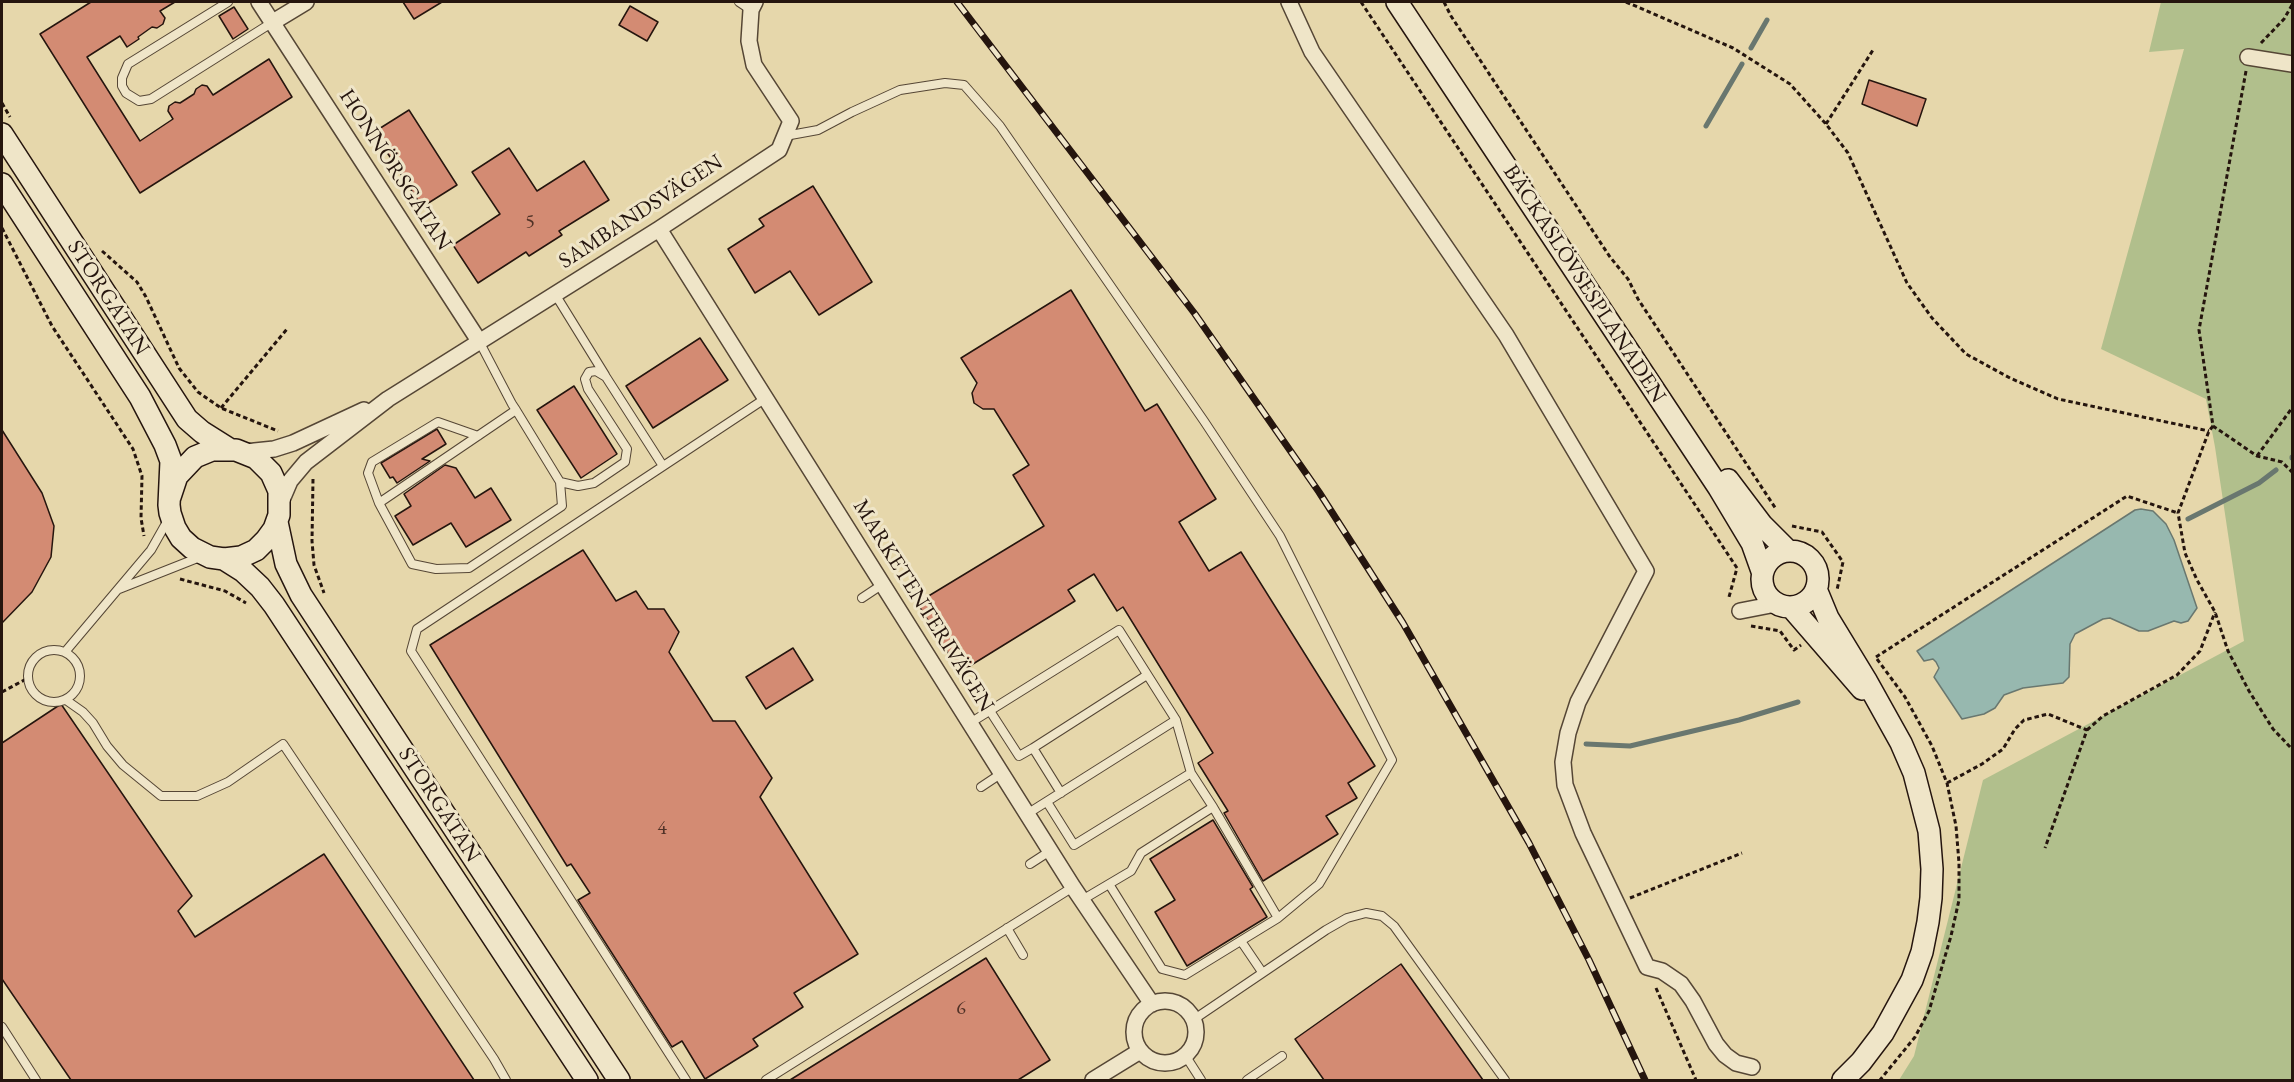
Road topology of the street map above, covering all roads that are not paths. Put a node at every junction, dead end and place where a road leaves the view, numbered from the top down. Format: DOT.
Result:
graph roads {
  1 [pos="228,2"];
  2 [pos="259,2"];
  3 [pos="306,2"];
  4 [pos="1289,2"];
  5 [pos="1397,2"];
  6 [pos="1413,2"];
  7 [pos="748,4"];
  8 [pos="273,22"];
  9 [pos="2248,57"];
  10 [pos="2292,64"];
  11 [pos="8,128"];
  12 [pos="785,136"];
  13 [pos="2,184"];
  14 [pos="659,229"];
  15 [pos="555,294"];
  16 [pos="479,341"];
  17 [pos="606,377"];
  18 [pos="766,398"];
  19 [pos="388,399"];
  20 [pos="516,410"];
  21 [pos="478,436"];
  22 [pos="237,450"];
  23 [pos="663,466"];
  24 [pos="560,482"];
  25 [pos="379,503"];
  26 [pos="170,505"];
  27 [pos="278,514"];
  28 [pos="1787,550"];
  29 [pos="214,557"];
  30 [pos="1762,571"];
  31 [pos="883,584"];
  32 [pos="1816,589"];
  33 [pos="118,590"];
  34 [pos="862,598"];
  35 [pos="1784,605"];
  36 [pos="1740,611"];
  37 [pos="65,652"];
  38 [pos="1147,675"];
  39 [pos="66,700"];
  40 [pos="990,711"];
  41 [pos="1884,715"];
  42 [pos="1176,720"];
  43 [pos="970,723"];
  44 [pos="1033,748"];
  45 [pos="1191,772"];
  46 [pos="1002,773"];
  47 [pos="981,787"];
  48 [pos="1061,793"];
  49 [pos="1047,802"];
  50 [pos="1213,807"];
  51 [pos="1027,814"];
  52 [pos="1050,851"];
  53 [pos="1030,864"];
  54 [pos="1109,884"];
  55 [pos="1073,887"];
  56 [pos="1082,900"];
  57 [pos="1278,918"];
  58 [pos="1007,928"];
  59 [pos="1241,941"];
  60 [pos="1023,954"];
  61 [pos="1262,972"];
  62 [pos="1152,1004"];
  63 [pos="1193,1020"];
  64 [pos="2,1027"];
  65 [pos="1140,1051"];
  66 [pos="1185,1056"];
  67 [pos="1282,1056"];
  68 [pos="1752,1067"];
  69 [pos="36,1080"];
  70 [pos="506,1080"];
  71 [pos="587,1080"];
  72 [pos="619,1080"];
  73 [pos="686,1080"];
  74 [pos="766,1080"];
  75 [pos="1093,1080"];
  76 [pos="1201,1080"];
  77 [pos="1247,1080"];
  78 [pos="1505,1080"];
  79 [pos="1843,1080"];
  1 -- 8 [label="lane"];
  2 -- 8 [label="street, HONNÖRSGATAN"];
  3 -- 8 [label="street"];
  4 -- 68 [label="street"];
  5 -- 30 [label="main road, BÄCKASLÖVSESPLANADEN"];
  6 -- 28 [label="main road, BÄCKASLÖVSESPLANADEN"];
  7 -- 12 [label="street"];
  8 -- 16 [label="street, HONNÖRSGATAN"];
  9 -- 10 [label="street"];
  11 -- 22 [label="main road, STORGATAN"];
  12 -- 14 [label="street, SAMBANDSVÄGEN"];
  12 -- 57 [label="lane"];
  13 -- 26 [label="main road, STORGATAN"];
  14 -- 15 [label="street, SAMBANDSVÄGEN"];
  14 -- 18 [label="street, MARKETENTERIVÄGEN"];
  15 -- 16 [label="street, SAMBANDSVÄGEN"];
  15 -- 17 [label="lane"];
  16 -- 19 [label="street, SAMBANDSVÄGEN"];
  16 -- 20 [label="lane"];
  17 -- 23 [label="lane"];
  17 -- 24 [label="lane"];
  18 -- 23 [label="lane"];
  18 -- 31 [label="street, MARKETENTERIVÄGEN"];
  19 -- 22 [label="street, SAMBANDSVÄGEN"];
  19 -- 27 [label="street, SAMBANDSVÄGEN"];
  20 -- 21 [label="lane"];
  20 -- 24 [label="lane"];
  21 -- 25 [label="lane"];
  21 -- 25 [label="lane"];
  22 -- 26 [label="main road"];
  22 -- 27 [label="main road, STORGATAN"];
  23 -- 73 [label="lane"];
  24 -- 25 [label="lane"];
  26 -- 29 [label="main road, STORGATAN"];
  26 -- 33 [label="lane"];
  27 -- 29 [label="main road"];
  27 -- 72 [label="main road, STORGATAN"];
  28 -- 30 [label="main road"];
  28 -- 32 [label="main road"];
  29 -- 33 [label="lane"];
  29 -- 71 [label="main road, STORGATAN"];
  30 -- 35 [label="main road"];
  31 -- 34 [label="lane"];
  31 -- 43 [label="street, MARKETENTERIVÄGEN"];
  32 -- 35 [label="main road"];
  32 -- 41 [label="main road"];
  33 -- 37 [label="lane"];
  35 -- 36 [label="street"];
  35 -- 41 [label="main road"];
  37 -- 39 [label="lane"];
  37 -- 39 [label="lane"];
  38 -- 40 [label="lane"];
  38 -- 42 [label="lane"];
  38 -- 44 [label="lane"];
  39 -- 70 [label="lane"];
  40 -- 43 [label="lane"];
  40 -- 44 [label="lane"];
  41 -- 79 [label="main road"];
  42 -- 45 [label="lane"];
  42 -- 48 [label="lane"];
  43 -- 46 [label="street, MARKETENTERIVÄGEN"];
  44 -- 48 [label="lane"];
  45 -- 49 [label="lane"];
  45 -- 50 [label="lane"];
  46 -- 47 [label="lane"];
  46 -- 51 [label="street, MARKETENTERIVÄGEN"];
  48 -- 49 [label="lane"];
  49 -- 51 [label="lane"];
  50 -- 54 [label="lane"];
  50 -- 57 [label="lane"];
  51 -- 52 [label="street, MARKETENTERIVÄGEN"];
  52 -- 53 [label="lane"];
  52 -- 55 [label="street, MARKETENTERIVÄGEN"];
  54 -- 56 [label="lane"];
  54 -- 59 [label="lane"];
  55 -- 56 [label="street, MARKETENTERIVÄGEN"];
  55 -- 58 [label="lane"];
  56 -- 62 [label="street, MARKETENTERIVÄGEN"];
  57 -- 59 [label="lane"];
  58 -- 60 [label="lane"];
  58 -- 74 [label="lane"];
  59 -- 61 [label="lane"];
  61 -- 63 [label="lane"];
  61 -- 78 [label="lane"];
  62 -- 63 [label="street"];
  62 -- 65 [label="street"];
  63 -- 66 [label="street"];
  64 -- 69 [label="lane"];
  65 -- 66 [label="street"];
  65 -- 75 [label="street"];
  66 -- 76 [label="lane"];
  67 -- 77 [label="lane"];
}
